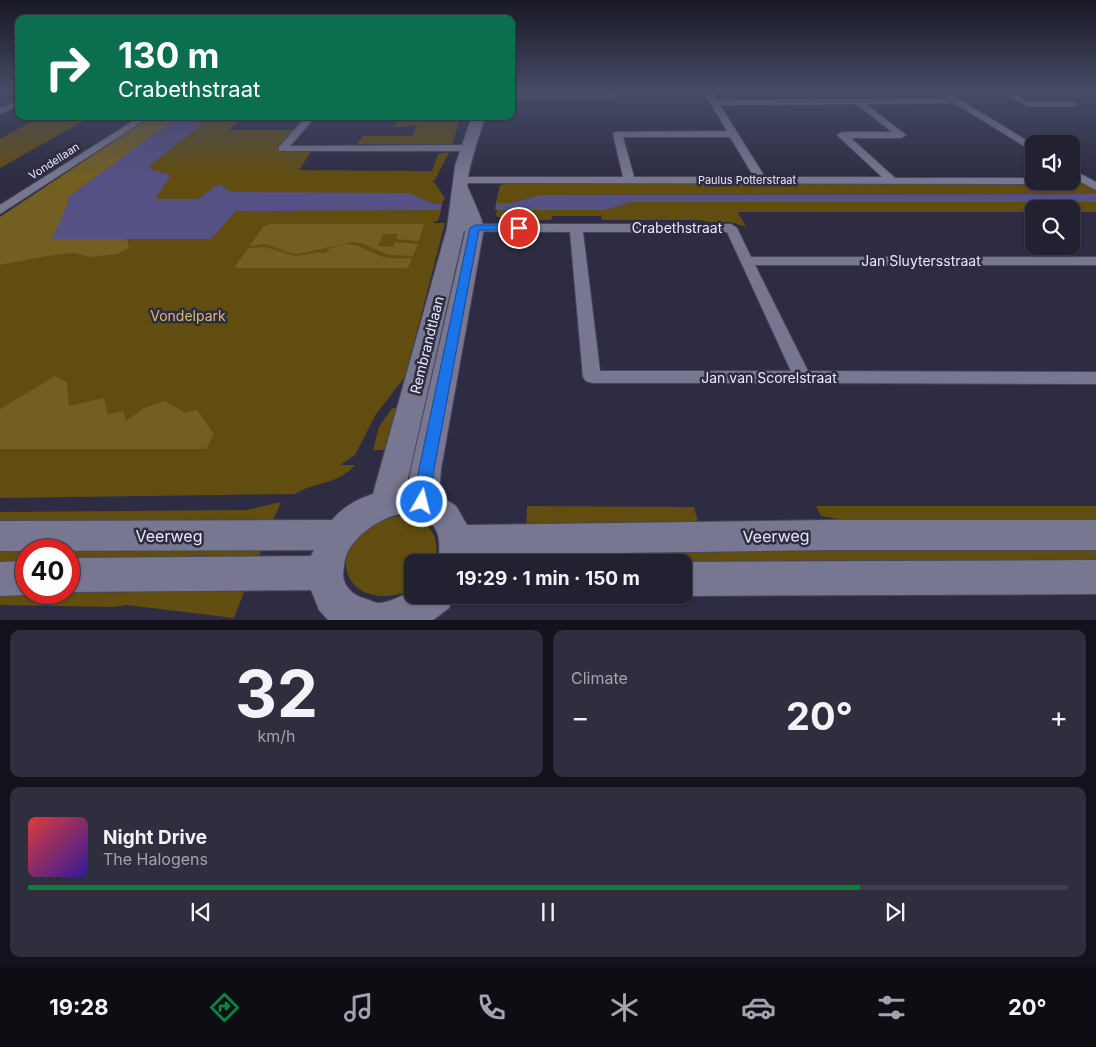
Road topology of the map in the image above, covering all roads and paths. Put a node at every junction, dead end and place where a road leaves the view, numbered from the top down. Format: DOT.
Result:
graph roads {
  1 [pos="141,120"];
  2 [pos="308,120"];
  3 [pos="478,120"];
  4 [pos="724,120"];
  5 [pos="881,120"];
  6 [pos="987,120"];
  7 [pos="733,134"];
  8 [pos="1025,143"];
  9 [pos="469,148"];
  10 [pos="1080,177"];
  11 [pos="628,179"];
  12 [pos="761,180"];
  13 [pos="891,180"];
  14 [pos="1025,181"];
  15 [pos="1080,181"];
  16 [pos="1086,181"];
  17 [pos="1096,187"];
  18 [pos="463,206"];
  19 [pos="1,208"];
  20 [pos="576,228"];
  21 [pos="747,261"];
  22 [pos="1096,261"];
  23 [pos="1096,378"];
  24 [pos="804,379"];
  25 [pos="387,502"];
  26 [pos="422,502"];
  27 [pos="338,534"];
  28 [pos="1096,535"];
  29 [pos="0,536"];
  30 [pos="455,551"];
  31 [pos="325,573"];
  32 [pos="80,575"];
  33 [pos="1096,577"];
  34 [pos="15,578"];
  35 [pos="0,579"];
  36 [pos="692,579"];
  37 [pos="424,604"];
  38 [pos="373,620"];
  39 [pos="383,620"];
  1 -- 19 [label="street, Vondellaan"];
  2 -- 9 [label="street"];
  3 -- 9 [label="street, Rembrandtlaan"];
  4 -- 7 [label="street"];
  5 -- 13 [label="street"];
  6 -- 8 [label="street"];
  7 -- 11 [label="street"];
  7 -- 12 [label="street"];
  9 -- 18 [label="street, Rembrandtlaan"];
  10 -- 16 [label="street"];
  11 -- 12 [label="street, Paulus Potterstraat"];
  11 -- 18 [label="street, Paulus Potterstraat"];
  12 -- 13 [label="street, Paulus Potterstraat"];
  13 -- 14 [label="street, Paulus Potterstraat"];
  15 -- 16 [label="street"];
  16 -- 17 [label="street"];
  18 -- 20 [label="street, Crabethstraat"];
  18 -- 25 [label="street, Rembrandtlaan"];
  18 -- 26 [label="street, Rembrandtlaan"];
  20 -- 21 [label="street, Crabethstraat"];
  20 -- 24 [label="street, Jan van Scorelstraat"];
  21 -- 22 [label="street, Jan Sluytersstraat"];
  21 -- 24 [label="street, Crabethstraat"];
  23 -- 24 [label="street, Jan van Scorelstraat"];
  25 -- 26 [label="street"];
  25 -- 27 [label="street"];
  26 -- 30 [label="street"];
  27 -- 29 [label="street, Veerweg"];
  27 -- 31 [label="street"];
  28 -- 30 [label="street, Veerweg"];
  31 -- 32 [label="street"];
  31 -- 38 [label="street"];
  33 -- 36 [label="street"];
  34 -- 35 [label="street"];
  37 -- 39 [label="street"];
}
